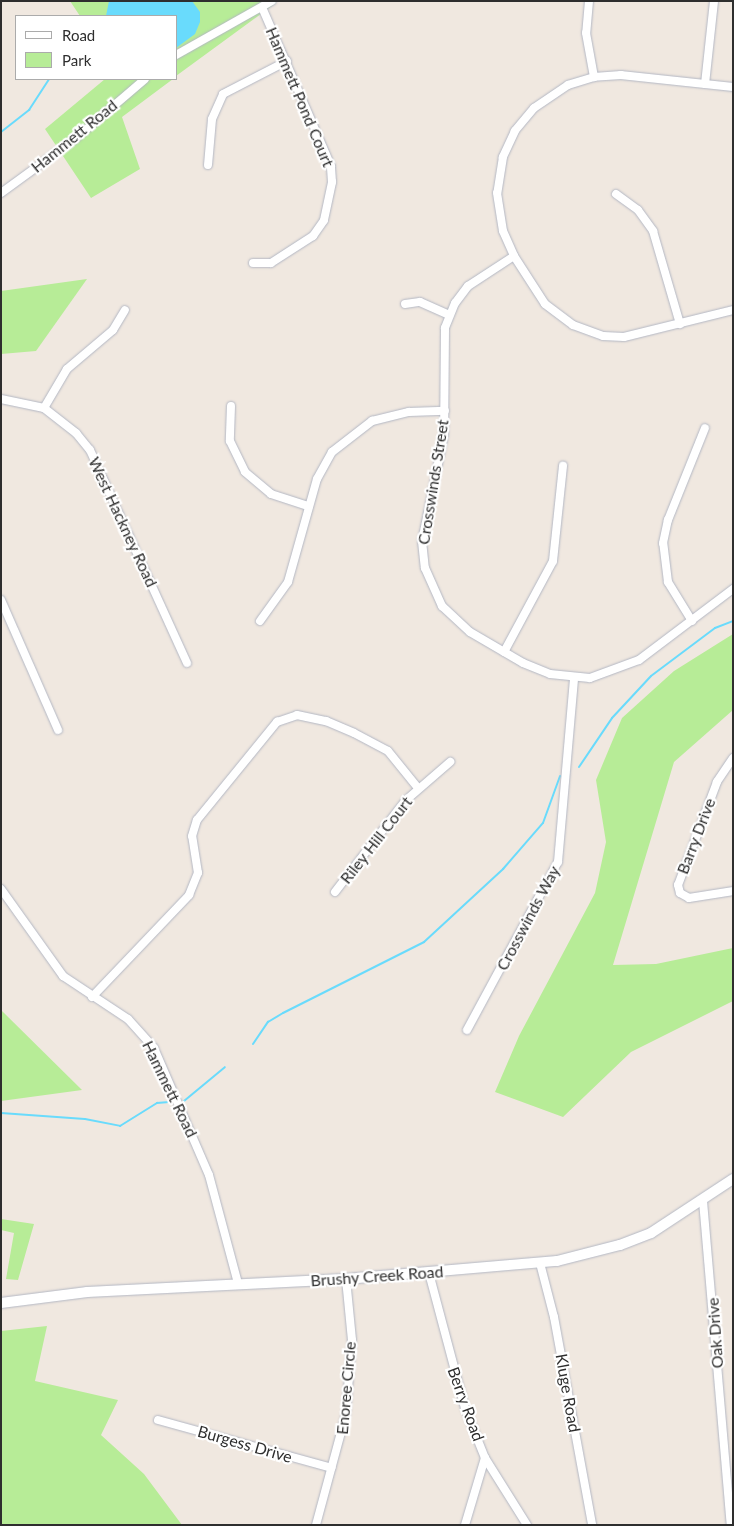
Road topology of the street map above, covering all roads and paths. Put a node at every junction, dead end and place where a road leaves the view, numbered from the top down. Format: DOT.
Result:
graph roads {
  1 [pos="272,1"];
  2 [pos="589,1"];
  3 [pos="714,1"];
  4 [pos="262,7"];
  5 [pos="178,54"];
  6 [pos="287,61"];
  7 [pos="594,77"];
  8 [pos="144,80"];
  9 [pos="705,84"];
  10 [pos="733,87"];
  11 [pos="208,165"];
  12 [pos="1,193"];
  13 [pos="616,194"];
  14 [pos="514,256"];
  15 [pos="253,263"];
  16 [pos="405,304"];
  17 [pos="125,310"];
  18 [pos="733,310"];
  19 [pos="449,315"];
  20 [pos="680,324"];
  21 [pos="1,399"];
  22 [pos="231,406"];
  23 [pos="44,408"];
  24 [pos="445,411"];
  25 [pos="706,428"];
  26 [pos="563,466"];
  27 [pos="309,506"];
  28 [pos="733,589"];
  29 [pos="1,600"];
  30 [pos="260,620"];
  31 [pos="692,621"];
  32 [pos="504,652"];
  33 [pos="187,664"];
  34 [pos="574,678"];
  35 [pos="58,730"];
  36 [pos="733,758"];
  37 [pos="450,762"];
  38 [pos="418,788"];
  39 [pos="1,889"];
  40 [pos="733,891"];
  41 [pos="335,892"];
  42 [pos="92,997"];
  43 [pos="467,1030"];
  44 [pos="733,1179"];
  45 [pos="702,1201"];
  46 [pos="540,1263"];
  47 [pos="429,1273"];
  48 [pos="346,1279"];
  49 [pos="238,1283"];
  50 [pos="1,1303"];
  51 [pos="158,1420"];
  52 [pos="486,1458"];
  53 [pos="332,1468"];
  54 [pos="732,1514"];
  55 [pos="316,1525"];
  56 [pos="465,1525"];
  57 [pos="527,1525"];
  58 [pos="592,1525"];
  59 [pos="732,1525"];
  1 -- 4 [label="street"];
  2 -- 7 [label="street"];
  3 -- 9 [label="street"];
  4 -- 5 [label="street"];
  4 -- 6 [label="street, Hammett Pond Court"];
  6 -- 11 [label="street"];
  6 -- 15 [label="street, Hammett Pond Court"];
  7 -- 9 [label="street"];
  7 -- 14 [label="street"];
  8 -- 12 [label="street, Hammett Road"];
  9 -- 10 [label="street"];
  13 -- 20 [label="street"];
  14 -- 19 [label="street, Crosswinds Street"];
  14 -- 20 [label="street"];
  16 -- 19 [label="street"];
  17 -- 23 [label="street"];
  18 -- 20 [label="street"];
  19 -- 24 [label="street, Crosswinds Street"];
  21 -- 23 [label="street, West Hackney Road"];
  22 -- 27 [label="street"];
  23 -- 33 [label="street, West Hackney Road"];
  24 -- 27 [label="street"];
  24 -- 32 [label="street, Crosswinds Street"];
  25 -- 31 [label="street"];
  26 -- 32 [label="street"];
  27 -- 30 [label="street"];
  28 -- 31 [label="street, Crosswinds Street"];
  29 -- 35 [label="street"];
  31 -- 34 [label="street, Crosswinds Street"];
  32 -- 34 [label="street, Crosswinds Street"];
  34 -- 43 [label="street, Crosswinds Way"];
  36 -- 40 [label="street, Barry Drive"];
  37 -- 38 [label="street, Riley Hill Court"];
  38 -- 41 [label="street, Riley Hill Court"];
  38 -- 42 [label="street"];
  39 -- 42 [label="street, Hammett Road"];
  42 -- 49 [label="street, Hammett Road"];
  44 -- 45 [label="main road, Brushy Creek Road"];
  45 -- 46 [label="main road, Brushy Creek Road"];
  45 -- 54 [label="street, Oak Drive"];
  46 -- 47 [label="main road, Brushy Creek Road"];
  46 -- 58 [label="street, Kluge Road"];
  47 -- 48 [label="main road, Brushy Creek Road"];
  47 -- 52 [label="street, Berry Road"];
  48 -- 49 [label="main road, Brushy Creek Road"];
  48 -- 53 [label="street, Enoree Circle"];
  49 -- 50 [label="main road, Brushy Creek Road"];
  51 -- 53 [label="street, Burgess Drive"];
  52 -- 56 [label="street"];
  52 -- 57 [label="street, Berry Road"];
  53 -- 55 [label="street, Enoree Circle"];
  54 -- 59 [label="street, Oak Drive"];
}
